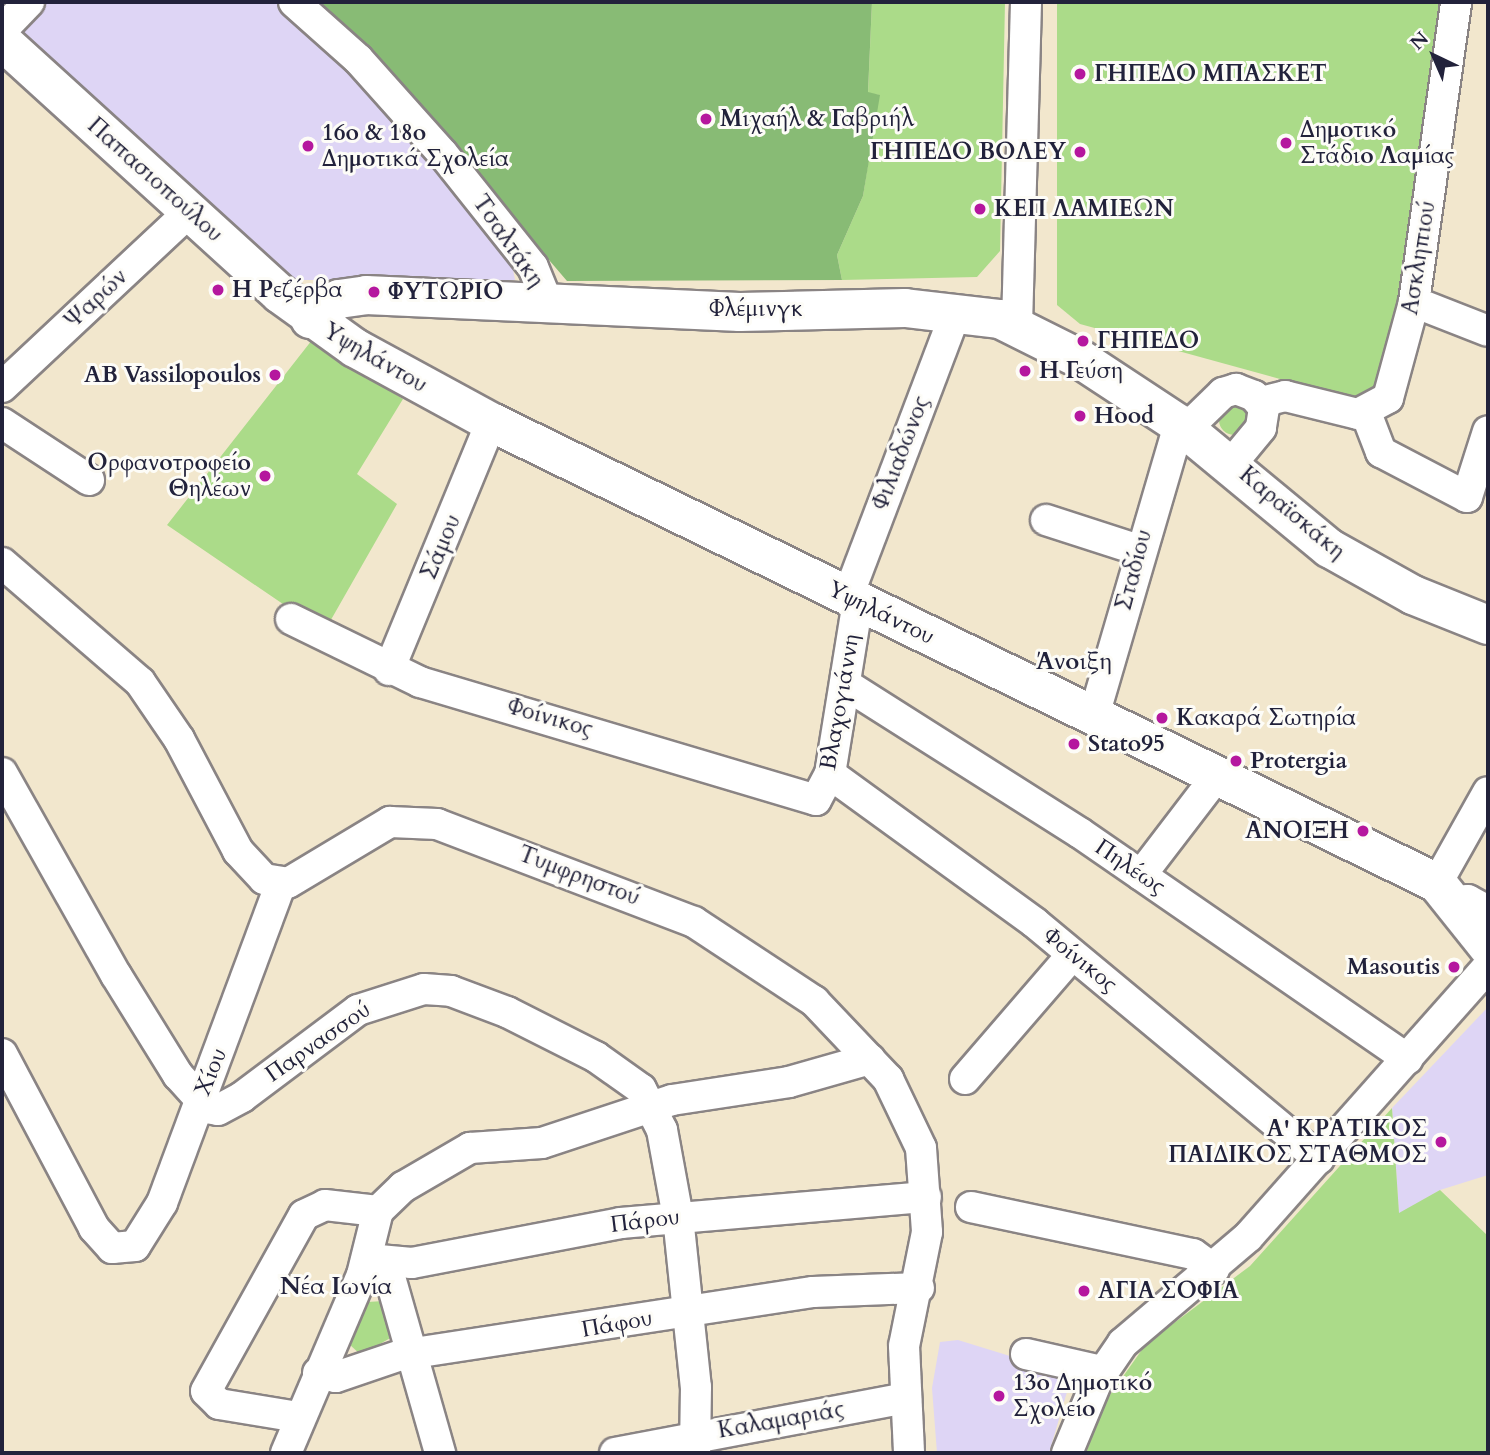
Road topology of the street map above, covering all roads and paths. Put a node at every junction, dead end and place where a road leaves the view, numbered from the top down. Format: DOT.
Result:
graph roads {
  1 [pos="29,2"];
  2 [pos="294,2"];
  3 [pos="1026,2"];
  4 [pos="1459,3"];
  5 [pos="2,30"];
  6 [pos="2,41"];
  7 [pos="190,211"];
  8 [pos="546,299"];
  9 [pos="1413,302"];
  10 [pos="956,311"];
  11 [pos="310,319"];
  12 [pos="1017,325"];
  13 [pos="1488,331"];
  14 [pos="2,387"];
  15 [pos="1261,402"];
  16 [pos="1366,413"];
  17 [pos="491,422"];
  18 [pos="2,423"];
  19 [pos="1182,426"];
  20 [pos="1488,431"];
  21 [pos="1232,463"];
  22 [pos="89,480"];
  23 [pos="1046,520"];
  24 [pos="1139,550"];
  25 [pos="2,563"];
  26 [pos="853,599"];
  27 [pos="291,619"];
  28 [pos="1488,625"];
  29 [pos="389,670"];
  30 [pos="845,684"];
  31 [pos="1093,719"];
  32 [pos="2,774"];
  33 [pos="1216,777"];
  34 [pos="823,787"];
  35 [pos="1488,792"];
  36 [pos="1141,875"];
  37 [pos="280,885"];
  38 [pos="1459,899"];
  39 [pos="1488,947"];
  40 [pos="1072,955"];
  41 [pos="1488,967"];
  42 [pos="2,1054"];
  43 [pos="870,1059"];
  44 [pos="1408,1059"];
  45 [pos="965,1079"];
  46 [pos="200,1100"];
  47 [pos="654,1105"];
  48 [pos="1319,1159"];
  49 [pos="926,1197"];
  50 [pos="971,1207"];
  51 [pos="378,1211"];
  52 [pos="678,1217"];
  53 [pos="377,1261"];
  54 [pos="1214,1269"];
  55 [pos="919,1288"];
  56 [pos="687,1311"];
  57 [pos="412,1353"];
  58 [pos="1026,1354"];
  59 [pos="1102,1371"];
  60 [pos="318,1373"];
  61 [pos="906,1398"];
  62 [pos="298,1417"];
  63 [pos="695,1445"];
  64 [pos="286,1453"];
  65 [pos="440,1453"];
  66 [pos="615,1453"];
  67 [pos="909,1453"];
  68 [pos="1067,1453"];
  1 -- 5 [label="street"];
  2 -- 8 [label="street, Τσαλτάκη"];
  3 -- 12 [label="street"];
  4 -- 9 [label="street, Ασκληπιού"];
  6 -- 7 [label="main road, Παπασιοπούλου"];
  7 -- 11 [label="main road, Παπασιοπούλου"];
  7 -- 14 [label="street, Ψαρών"];
  8 -- 10 [label="main road, Φλέμινγκ"];
  8 -- 11 [label="main road, Φλέμινγκ"];
  9 -- 13 [label="street"];
  9 -- 16 [label="street, Ασκληπιού"];
  10 -- 12 [label="main road, Φλέμινγκ"];
  10 -- 26 [label="street, Φιλιαδώνος"];
  11 -- 17 [label="main road, Υψηλάντου"];
  12 -- 19 [label="main road, Φλέμινγκ"];
  15 -- 16 [label="street"];
  15 -- 19 [label="street"];
  15 -- 21 [label="street"];
  16 -- 20 [label="street"];
  17 -- 26 [label="main road, Υψηλάντου"];
  17 -- 29 [label="street, Σάμου"];
  18 -- 22 [label="street"];
  19 -- 21 [label="main road, Καραϊσκάκη"];
  19 -- 24 [label="street, Σταδίου"];
  21 -- 28 [label="main road, Καραϊσκάκη"];
  23 -- 24 [label="street"];
  24 -- 31 [label="street, Σταδίου"];
  25 -- 37 [label="street"];
  26 -- 30 [label="street, Βλαχογιάννη"];
  26 -- 31 [label="main road, Υψηλάντου"];
  27 -- 29 [label="street, Φοίνικος"];
  29 -- 34 [label="street, Φοίνικος"];
  30 -- 34 [label="street, Βλαχογιάννη"];
  30 -- 36 [label="street, Πηλέως"];
  31 -- 33 [label="main road, Υψηλάντου"];
  32 -- 46 [label="street"];
  33 -- 36 [label="street"];
  33 -- 38 [label="main road, Υψηλάντου"];
  34 -- 40 [label="street, Φοίνικος"];
  35 -- 38 [label="street"];
  36 -- 44 [label="street, Πηλέως"];
  37 -- 43 [label="street, Τυμφρηστού"];
  37 -- 46 [label="street, Χίου"];
  38 -- 39 [label="main road, Υψηλάντου"];
  40 -- 45 [label="street"];
  40 -- 48 [label="street, Φοίνικος"];
  41 -- 44 [label="street"];
  42 -- 46 [label="street, Χίου"];
  43 -- 47 [label="street"];
  43 -- 49 [label="street, Τυμφρηστού"];
  44 -- 48 [label="street"];
  46 -- 47 [label="street, Παρνασσού"];
  47 -- 51 [label="street"];
  47 -- 52 [label="street"];
  48 -- 54 [label="street"];
  49 -- 52 [label="street, Πάρου"];
  49 -- 55 [label="street, Τυμφρηστού"];
  50 -- 54 [label="street"];
  51 -- 53 [label="street"];
  51 -- 62 [label="street"];
  52 -- 53 [label="street, Πάρου"];
  52 -- 56 [label="street"];
  53 -- 57 [label="street"];
  53 -- 60 [label="street"];
  54 -- 59 [label="street"];
  55 -- 56 [label="street, Πάφου"];
  55 -- 61 [label="street, Τυμφρηστού"];
  56 -- 57 [label="street, Πάφου"];
  56 -- 63 [label="street"];
  57 -- 60 [label="street, Πάφου"];
  57 -- 65 [label="street"];
  58 -- 59 [label="street"];
  59 -- 68 [label="street"];
  60 -- 62 [label="street"];
  61 -- 63 [label="street, Καλαμαριάς"];
  61 -- 67 [label="street, Τυμφρηστού"];
  62 -- 64 [label="street"];
  63 -- 66 [label="street, Καλαμαριάς"];
}
